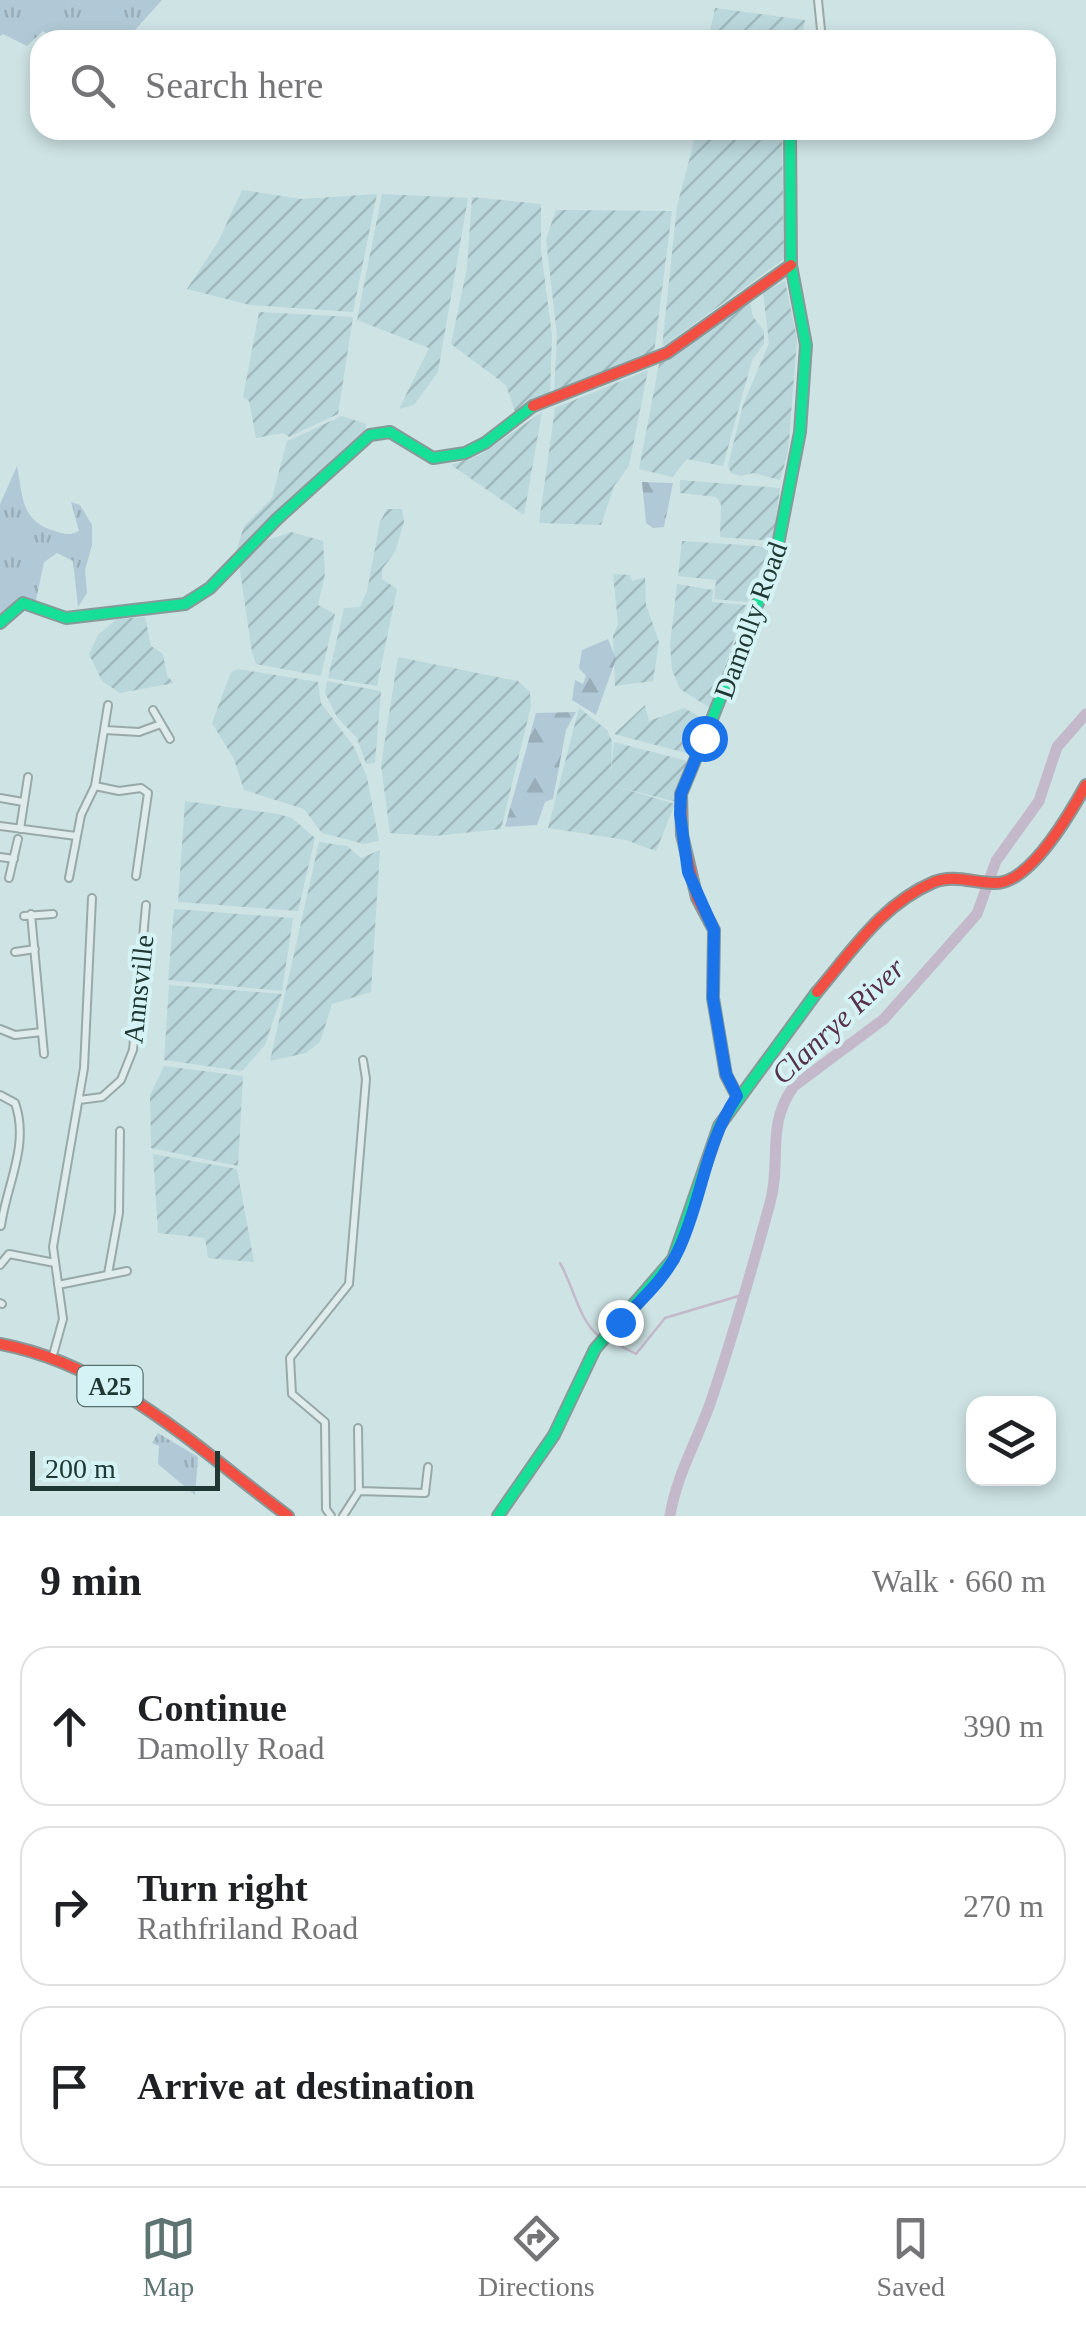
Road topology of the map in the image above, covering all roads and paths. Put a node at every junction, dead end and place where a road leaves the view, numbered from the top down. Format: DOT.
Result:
graph roads {
  1 [pos="818,0"];
  2 [pos="821,30"];
  3 [pos="790,140"];
  4 [pos="792,265"];
  5 [pos="0,623"];
  6 [pos="108,705"];
  7 [pos="154,710"];
  8 [pos="161,724"];
  9 [pos="104,730"];
  10 [pos="170,739"];
  11 [pos="28,778"];
  12 [pos="1086,785"];
  13 [pos="95,786"];
  14 [pos="0,798"];
  15 [pos="23,802"];
  16 [pos="1,826"];
  17 [pos="20,829"];
  18 [pos="76,836"];
  19 [pos="18,839"];
  20 [pos="0,840"];
  21 [pos="0,857"];
  22 [pos="14,859"];
  23 [pos="136,876"];
  24 [pos="10,878"];
  25 [pos="69,878"];
  26 [pos="92,898"];
  27 [pos="136,911"];
  28 [pos="53,914"];
  29 [pos="35,949"];
  30 [pos="15,952"];
  31 [pos="0,1028"];
  32 [pos="42,1032"];
  33 [pos="44,1054"];
  34 [pos="363,1060"];
  35 [pos="0,1095"];
  36 [pos="737,1096"];
  37 [pos="79,1100"];
  38 [pos="120,1130"];
  39 [pos="1,1226"];
  40 [pos="54,1263"];
  41 [pos="0,1264"];
  42 [pos="127,1271"];
  43 [pos="108,1274"];
  44 [pos="58,1286"];
  45 [pos="0,1344"];
  46 [pos="52,1355"];
  47 [pos="358,1428"];
  48 [pos="428,1467"];
  49 [pos="360,1491"];
  50 [pos="288,1516"];
  51 [pos="330,1516"];
  52 [pos="343,1516"];
  53 [pos="498,1516"];
  1 -- 2 [label="street"];
  3 -- 4 [label="street, Damolly Road"];
  4 -- 5 [label="street"];
  4 -- 36 [label="street, Damolly Road"];
  6 -- 9 [label="street"];
  7 -- 8 [label="street"];
  8 -- 9 [label="street"];
  8 -- 10 [label="street"];
  9 -- 13 [label="street"];
  11 -- 15 [label="street"];
  12 -- 36 [label="street"];
  13 -- 18 [label="street"];
  13 -- 23 [label="street"];
  14 -- 15 [label="street"];
  15 -- 17 [label="street"];
  16 -- 17 [label="street"];
  16 -- 20 [label="street"];
  17 -- 18 [label="street"];
  18 -- 25 [label="street"];
  19 -- 22 [label="street"];
  21 -- 22 [label="street"];
  22 -- 24 [label="street"];
  26 -- 37 [label="street, Annsville"];
  27 -- 37 [label="street, Annsville"];
  28 -- 29 [label="street"];
  29 -- 30 [label="street"];
  29 -- 32 [label="street"];
  31 -- 32 [label="street"];
  32 -- 33 [label="street"];
  34 -- 51 [label="street"];
  35 -- 39 [label="street"];
  36 -- 53 [label="street"];
  37 -- 40 [label="street, Annsville"];
  38 -- 43 [label="street"];
  40 -- 41 [label="street"];
  40 -- 44 [label="street, Annsville"];
  42 -- 43 [label="street"];
  43 -- 44 [label="street"];
  44 -- 46 [label="street, Annsville"];
  45 -- 46 [label="street, A25"];
  46 -- 50 [label="street, A25"];
  47 -- 49 [label="street"];
  48 -- 49 [label="street"];
  49 -- 52 [label="street"];
}
